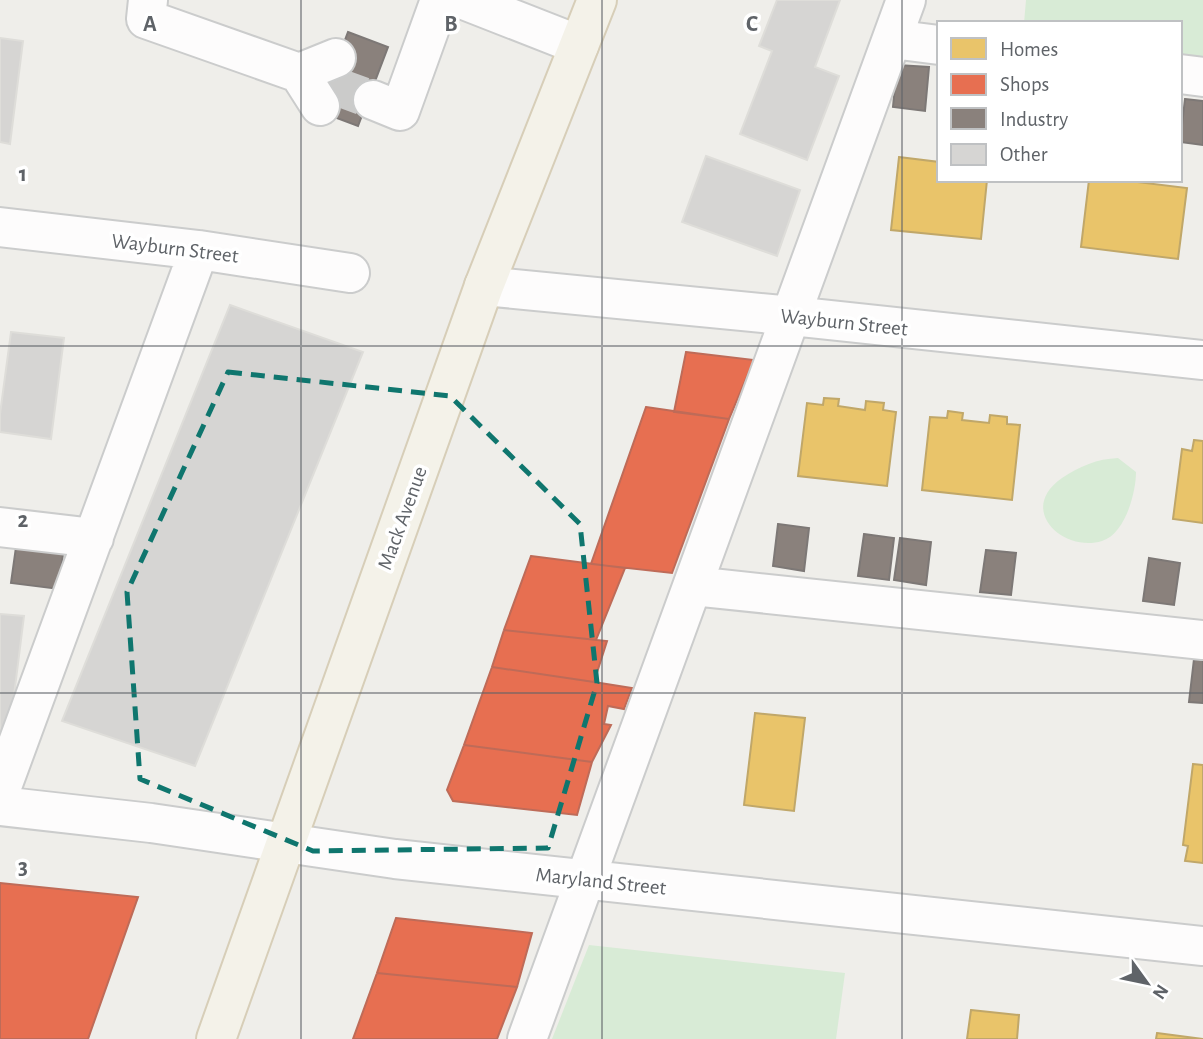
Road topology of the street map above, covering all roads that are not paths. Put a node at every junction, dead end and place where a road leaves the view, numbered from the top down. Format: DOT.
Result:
graph roads {
  1 [pos="148,0"];
  2 [pos="440,0"];
  3 [pos="464,0"];
  4 [pos="597,0"];
  5 [pos="906,0"];
  6 [pos="892,39"];
  7 [pos="579,45"];
  8 [pos="937,45"];
  9 [pos="1182,74"];
  10 [pos="1203,77"];
  11 [pos="321,80"];
  12 [pos="376,101"];
  13 [pos="0,227"];
  14 [pos="199,250"];
  15 [pos="350,273"];
  16 [pos="484,286"];
  17 [pos="792,316"];
  18 [pos="1203,360"];
  19 [pos="0,527"];
  20 [pos="94,538"];
  21 [pos="693,586"];
  22 [pos="1203,640"];
  23 [pos="0,792"];
  24 [pos="0,806"];
  25 [pos="286,843"];
  26 [pos="584,880"];
  27 [pos="1203,946"];
  28 [pos="216,1039"];
  29 [pos="527,1039"];
  1 -- 11 [label="street"];
  2 -- 12 [label="street"];
  3 -- 7 [label="street"];
  4 -- 7 [label="main road, Mack Avenue"];
  5 -- 6 [label="street"];
  6 -- 8 [label="street"];
  6 -- 17 [label="street"];
  7 -- 16 [label="main road, Mack Avenue"];
  9 -- 10 [label="street"];
  13 -- 14 [label="street, Wayburn Street"];
  14 -- 15 [label="street, Wayburn Street"];
  14 -- 20 [label="street"];
  16 -- 17 [label="street, Wayburn Street"];
  16 -- 25 [label="main road, Mack Avenue"];
  17 -- 18 [label="street, Wayburn Street"];
  17 -- 21 [label="street"];
  19 -- 20 [label="street"];
  20 -- 23 [label="street"];
  21 -- 22 [label="street"];
  21 -- 26 [label="street"];
  24 -- 25 [label="street, Maryland Street"];
  25 -- 26 [label="street, Maryland Street"];
  25 -- 28 [label="main road, Mack Avenue"];
  26 -- 27 [label="street, Maryland Street"];
  26 -- 29 [label="street"];
}
